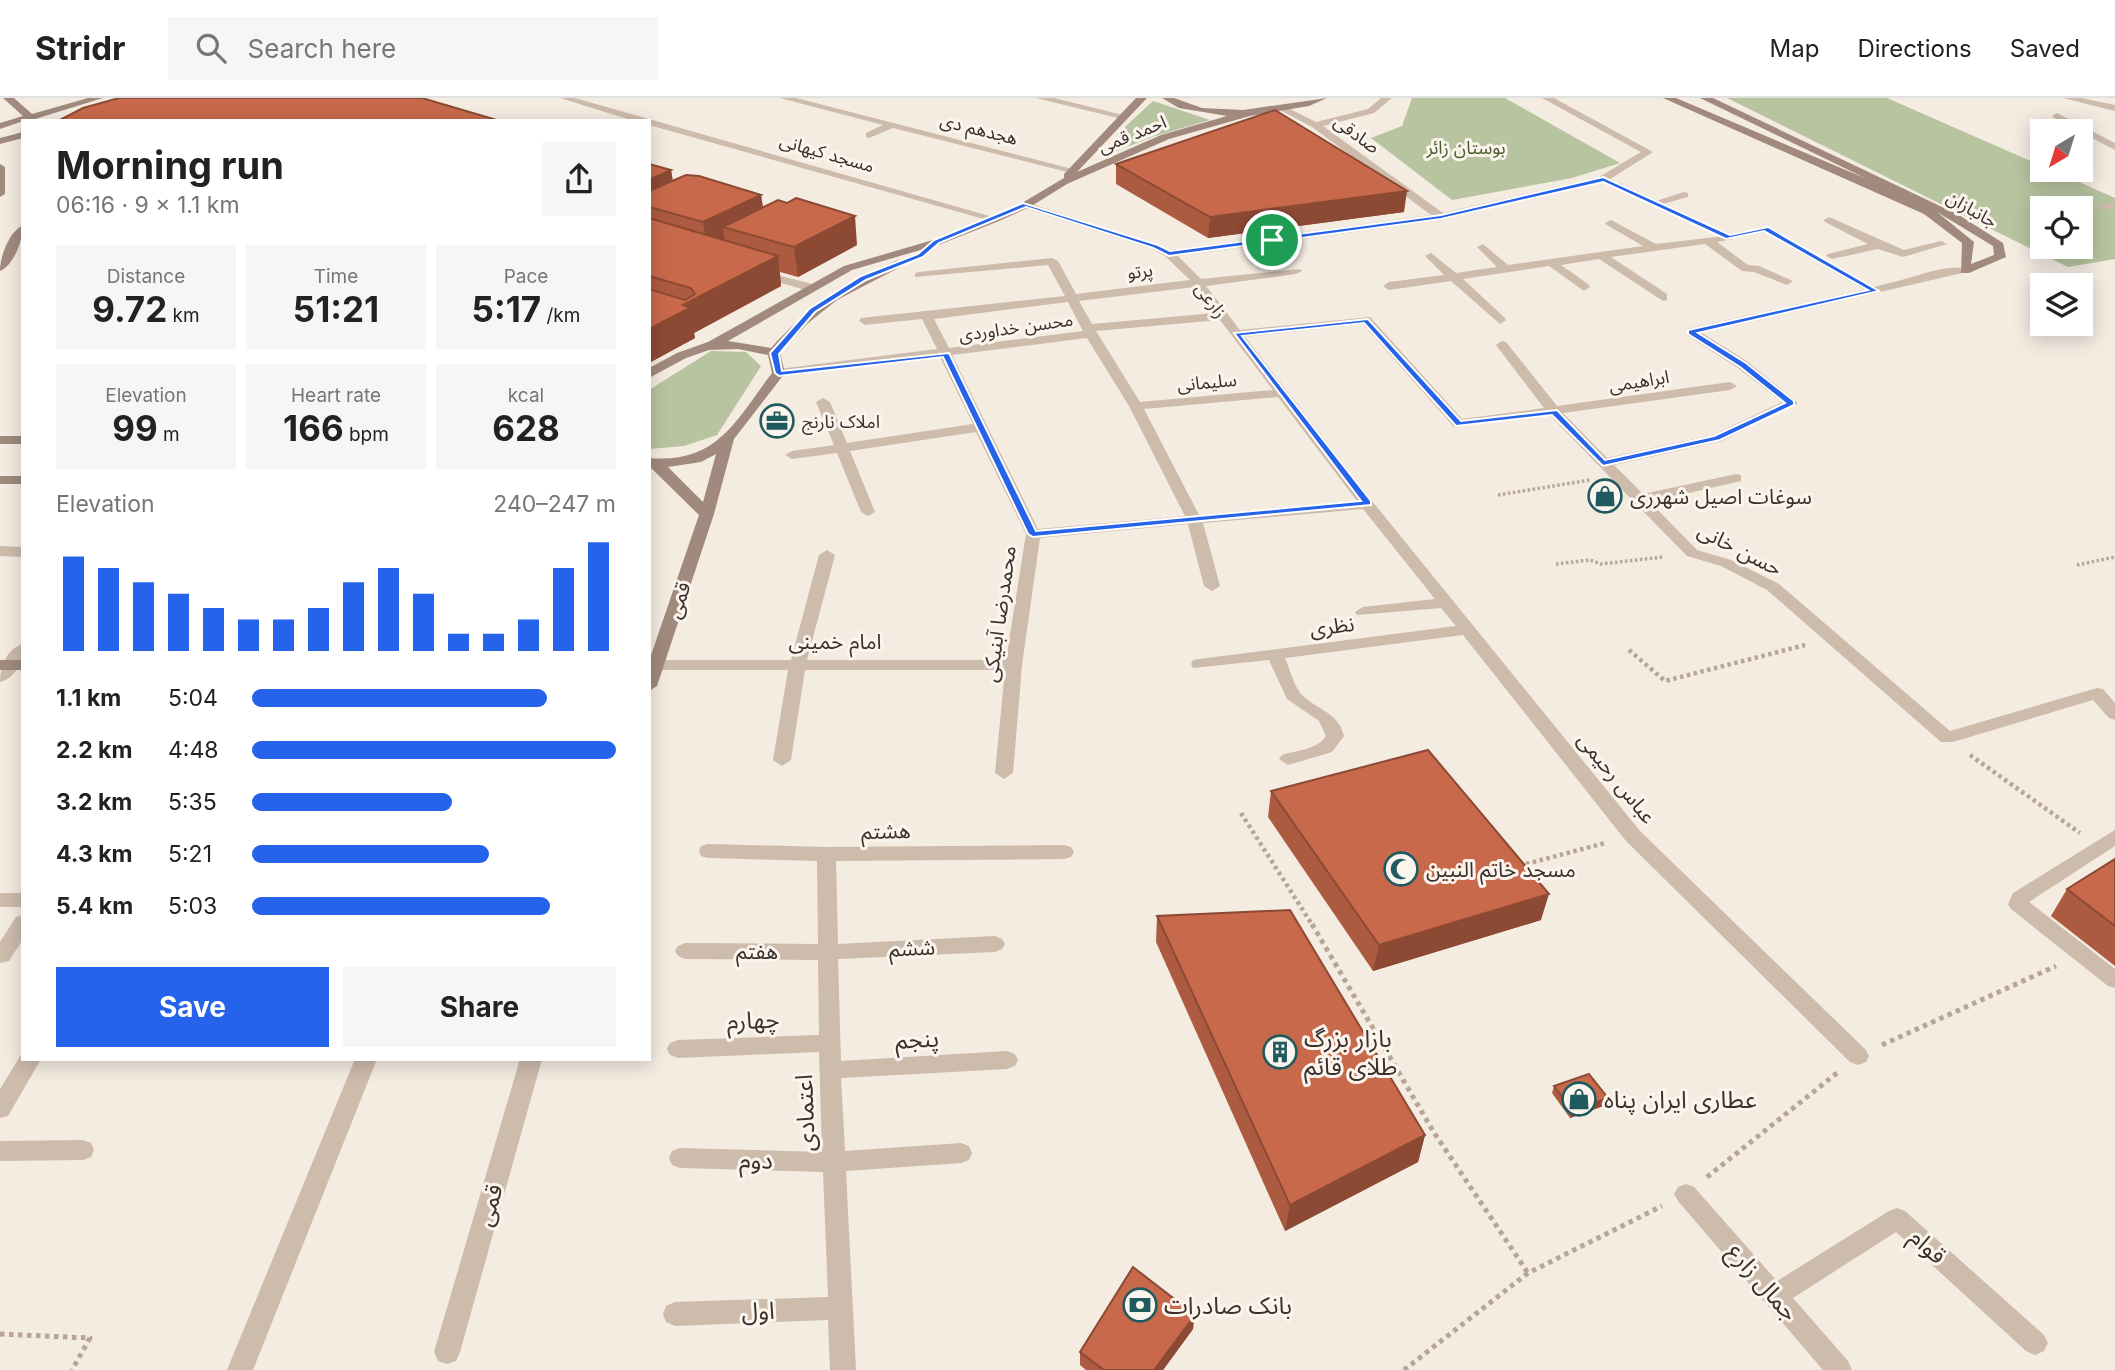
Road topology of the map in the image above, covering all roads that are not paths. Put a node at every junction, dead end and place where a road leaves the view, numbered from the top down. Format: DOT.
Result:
graph roads {
  1 [pos="8,98"];
  2 [pos="565,98"];
  3 [pos="785,98"];
  4 [pos="1041,98"];
  5 [pos="1142,98"];
  6 [pos="1167,98"];
  7 [pos="1322,98"];
  8 [pos="1387,98"];
  9 [pos="1547,98"];
  10 [pos="1668,98"];
  11 [pos="1705,98"];
  12 [pos="2068,98"];
  13 [pos="93,103"];
  14 [pos="1281,108"];
  15 [pos="2115,108"];
  16 [pos="1256,111"];
  17 [pos="1122,116"];
  18 [pos="2057,116"];
  19 [pos="31,119"];
  20 [pos="641,119"];
  21 [pos="2063,119"];
  22 [pos="21,121"];
  23 [pos="651,122"];
  24 [pos="892,125"];
  25 [pos="1315,125"];
  26 [pos="0,126"];
  27 [pos="2102,127"];
  28 [pos="2093,128"];
  29 [pos="869,135"];
  30 [pos="2093,135"];
  31 [pos="21,136"];
  32 [pos="0,141"];
  33 [pos="2115,147"];
  34 [pos="0,167"];
  35 [pos="1078,172"];
  36 [pos="1603,179"];
  37 [pos="0,194"];
  38 [pos="1684,195"];
  39 [pos="1655,203"];
  40 [pos="1026,205"];
  41 [pos="2115,205"];
  42 [pos="2102,207"];
  43 [pos="1441,217"];
  44 [pos="995,219"];
  45 [pos="1829,219"];
  46 [pos="1611,223"];
  47 [pos="21,231"];
  48 [pos="1729,237"];
  49 [pos="1707,240"];
  50 [pos="937,242"];
  51 [pos="1941,244"];
  52 [pos="1879,245"];
  53 [pos="1483,247"];
  54 [pos="1654,248"];
  55 [pos="1169,254"];
  56 [pos="1600,255"];
  57 [pos="1431,256"];
  58 [pos="1832,256"];
  59 [pos="1550,262"];
  60 [pos="1917,265"];
  61 [pos="0,268"];
  62 [pos="1505,269"];
  63 [pos="749,271"];
  64 [pos="1296,271"];
  65 [pos="1965,271"];
  66 [pos="919,275"];
  67 [pos="1452,276"];
  68 [pos="1787,281"];
  69 [pos="1197,282"];
  70 [pos="1389,286"];
  71 [pos="1584,286"];
  72 [pos="812,288"];
  73 [pos="1875,291"];
  74 [pos="1072,298"];
  75 [pos="1663,298"];
  76 [pos="932,314"];
  77 [pos="1223,316"];
  78 [pos="1500,320"];
  79 [pos="865,321"];
  80 [pos="1089,331"];
  81 [pos="1237,334"];
  82 [pos="713,344"];
  83 [pos="1502,345"];
  84 [pos="775,353"];
  85 [pos="946,354"];
  86 [pos="651,373"];
  87 [pos="779,373"];
  88 [pos="1730,386"];
  89 [pos="1281,393"];
  90 [pos="823,402"];
  91 [pos="1136,406"];
  92 [pos="1554,412"];
  93 [pos="980,427"];
  94 [pos="728,437"];
  95 [pos="0,440"];
  96 [pos="21,440"];
  97 [pos="841,449"];
  98 [pos="792,455"];
  99 [pos="653,462"];
  100 [pos="1603,463"];
  101 [pos="1736,478"];
  102 [pos="0,480"];
  103 [pos="21,480"];
  104 [pos="1637,499"];
  105 [pos="1367,503"];
  106 [pos="868,512"];
  107 [pos="707,514"];
  108 [pos="1195,521"];
  109 [pos="1033,534"];
  110 [pos="0,551"];
  111 [pos="21,552"];
  112 [pos="827,555"];
  113 [pos="1212,586"];
  114 [pos="1448,602"];
  115 [pos="1363,612"];
  116 [pos="1470,629"];
  117 [pos="21,652"];
  118 [pos="1275,654"];
  119 [pos="798,663"];
  120 [pos="1199,664"];
  121 [pos="653,665"];
  122 [pos="1014,665"];
  123 [pos="8,668"];
  124 [pos="2115,713"];
  125 [pos="1288,759"];
  126 [pos="782,760"];
  127 [pos="1004,773"];
  128 [pos="2107,841"];
  129 [pos="708,851"];
  130 [pos="1064,852"];
  131 [pos="826,855"];
  132 [pos="0,900"];
  133 [pos="21,900"];
  134 [pos="21,925"];
  135 [pos="995,944"];
  136 [pos="685,951"];
  137 [pos="829,952"];
  138 [pos="2,956"];
  139 [pos="2115,980"];
  140 [pos="829,1043"];
  141 [pos="678,1049"];
  142 [pos="1857,1056"];
  143 [pos="1007,1060"];
  144 [pos="29,1061"];
  145 [pos="365,1061"];
  146 [pos="530,1061"];
  147 [pos="830,1070"];
  148 [pos="2,1101"];
  149 [pos="83,1150"];
  150 [pos="0,1151"];
  151 [pos="961,1153"];
  152 [pos="680,1158"];
  153 [pos="833,1162"];
  154 [pos="1686,1194"];
  155 [pos="1775,1296"];
  156 [pos="841,1308"];
  157 [pos="675,1314"];
  158 [pos="2035,1343"];
  159 [pos="447,1352"];
  160 [pos="240,1370"];
  161 [pos="843,1370"];
  162 [pos="1839,1370"];
  1 -- 19 [label="street"];
  2 -- 20 [label="street, مسجد کیهانی"];
  3 -- 24 [label="street, هجدهم دی"];
  4 -- 17 [label="street"];
  5 -- 17 [label="street, احمد قمی"];
  6 -- 16 [label="street"];
  7 -- 14 [label="street"];
  8 -- 25 [label="street, صادقی"];
  9 -- 36 [label="street"];
  10 -- 65 [label="street, جانبازان"];
  11 -- 65 [label="street, جانبازان"];
  12 -- 15 [label="street"];
  13 -- 19 [label="street"];
  14 -- 16 [label="street"];
  14 -- 25 [label="street"];
  16 -- 35 [label="street, احمد قمی"];
  17 -- 35 [label="street, احمد قمی"];
  18 -- 21 [label="street"];
  22 -- 26 [label="street"];
  23 -- 44 [label="street, مسجد کیهانی"];
  24 -- 29 [label="street"];
  24 -- 35 [label="street, هجدهم دی"];
  25 -- 43 [label="street, صادقی"];
  27 -- 28 [label="street"];
  30 -- 33 [label="street"];
  31 -- 32 [label="street"];
  34 -- 37 [label="street"];
  35 -- 40 [label="street, احمد قمی"];
  36 -- 39 [label="lane"];
  36 -- 43 [label="street"];
  38 -- 39 [label="street"];
  39 -- 48 [label="lane"];
  40 -- 44 [label="street, احمد قمی"];
  40 -- 55 [label="street, زارعی"];
  41 -- 42 [label="street"];
  43 -- 55 [label="street"];
  44 -- 50 [label="street, احمد قمی"];
  45 -- 52 [label="street"];
  46 -- 54 [label="street"];
  47 -- 61 [label="street"];
  48 -- 49 [label="street"];
  48 -- 73 [label="lane"];
  49 -- 54 [label="street"];
  49 -- 68 [label="street"];
  50 -- 72 [label="street"];
  50 -- 84 [label="street"];
  51 -- 60 [label="street"];
  52 -- 58 [label="street"];
  52 -- 60 [label="street"];
  53 -- 62 [label="street"];
  54 -- 56 [label="street"];
  55 -- 69 [label="street, زارعی"];
  56 -- 59 [label="street"];
  56 -- 75 [label="street"];
  57 -- 67 [label="street"];
  59 -- 62 [label="street"];
  59 -- 71 [label="street"];
  60 -- 65 [label="street"];
  60 -- 73 [label="street"];
  62 -- 67 [label="street"];
  63 -- 72 [label="street"];
  64 -- 69 [label="street, پرتو"];
  66 -- 74 [label="street"];
  67 -- 70 [label="street"];
  67 -- 78 [label="street"];
  69 -- 74 [label="street, پرتو"];
  69 -- 77 [label="street, زارعی"];
  72 -- 82 [label="street"];
  73 -- 100 [label="street"];
  74 -- 76 [label="street, پرتو"];
  74 -- 80 [label="street"];
  76 -- 79 [label="street, پرتو"];
  76 -- 85 [label="street, محمدرضا آبنیکی"];
  77 -- 80 [label="street, محسن خداوردی"];
  77 -- 81 [label="street, زارعی"];
  80 -- 85 [label="street, محسن خداوردی"];
  80 -- 91 [label="street"];
  81 -- 89 [label="street, زارعی"];
  81 -- 92 [label="street"];
  82 -- 84 [label="street"];
  82 -- 86 [label="street"];
  83 -- 92 [label="street"];
  84 -- 87 [label="street"];
  85 -- 87 [label="street, محسن خداوردی"];
  85 -- 93 [label="street, محمدرضا آبنیکی"];
  87 -- 94 [label="street"];
  88 -- 92 [label="street, ابراهیمی"];
  89 -- 91 [label="street, سلیمانی"];
  89 -- 105 [label="street, زارعی"];
  90 -- 97 [label="street"];
  91 -- 108 [label="street"];
  92 -- 100 [label="street, حسن خانی"];
  93 -- 97 [label="street"];
  93 -- 109 [label="street, محمدرضا آبنیکی"];
  94 -- 99 [label="street"];
  94 -- 107 [label="street, قمی"];
  95 -- 96 [label="street"];
  97 -- 98 [label="street"];
  97 -- 106 [label="street"];
  99 -- 107 [label="street"];
  100 -- 104 [label="street, حسن خانی"];
  101 -- 104 [label="street"];
  102 -- 103 [label="street"];
  104 -- 124 [label="street, حسن خانی"];
  105 -- 108 [label="street"];
  105 -- 114 [label="street, عباس رحیمی"];
  107 -- 121 [label="street, قمی"];
  108 -- 109 [label="street"];
  108 -- 113 [label="street"];
  109 -- 122 [label="street, محمدرضا آبنیکی"];
  110 -- 111 [label="street"];
  112 -- 119 [label="street"];
  114 -- 115 [label="street"];
  114 -- 116 [label="street, عباس رحیمی"];
  116 -- 118 [label="street, نظری"];
  116 -- 142 [label="street, عباس رحیمی"];
  117 -- 123 [label="street"];
  118 -- 120 [label="street, نظری"];
  118 -- 125 [label="street"];
  119 -- 121 [label="street, امام خمینی"];
  119 -- 122 [label="street, امام خمینی"];
  119 -- 126 [label="street"];
  122 -- 127 [label="street, محمدرضا آبنیکی"];
  128 -- 139 [label="street"];
  129 -- 131 [label="street, هشتم"];
  130 -- 131 [label="street, هشتم"];
  131 -- 137 [label="street, اعتمادی"];
  132 -- 133 [label="street"];
  134 -- 138 [label="street"];
  135 -- 137 [label="street, ششم"];
  136 -- 137 [label="street, هفتم"];
  137 -- 140 [label="street, اعتمادی"];
  140 -- 141 [label="street, چهارم"];
  140 -- 147 [label="street, اعتمادی"];
  143 -- 147 [label="street, پنجم"];
  144 -- 148 [label="street"];
  145 -- 160 [label="street"];
  146 -- 159 [label="street, قمی"];
  147 -- 153 [label="street, اعتمادی"];
  149 -- 150 [label="street"];
  151 -- 153 [label="street, دوم"];
  152 -- 153 [label="street, دوم"];
  153 -- 156 [label="street, اعتمادی"];
  154 -- 155 [label="street, جمال زارع"];
  155 -- 158 [label="street, قوام"];
  155 -- 162 [label="street, جمال زارع"];
  156 -- 157 [label="street, اول"];
  156 -- 161 [label="street, اعتمادی"];
}
